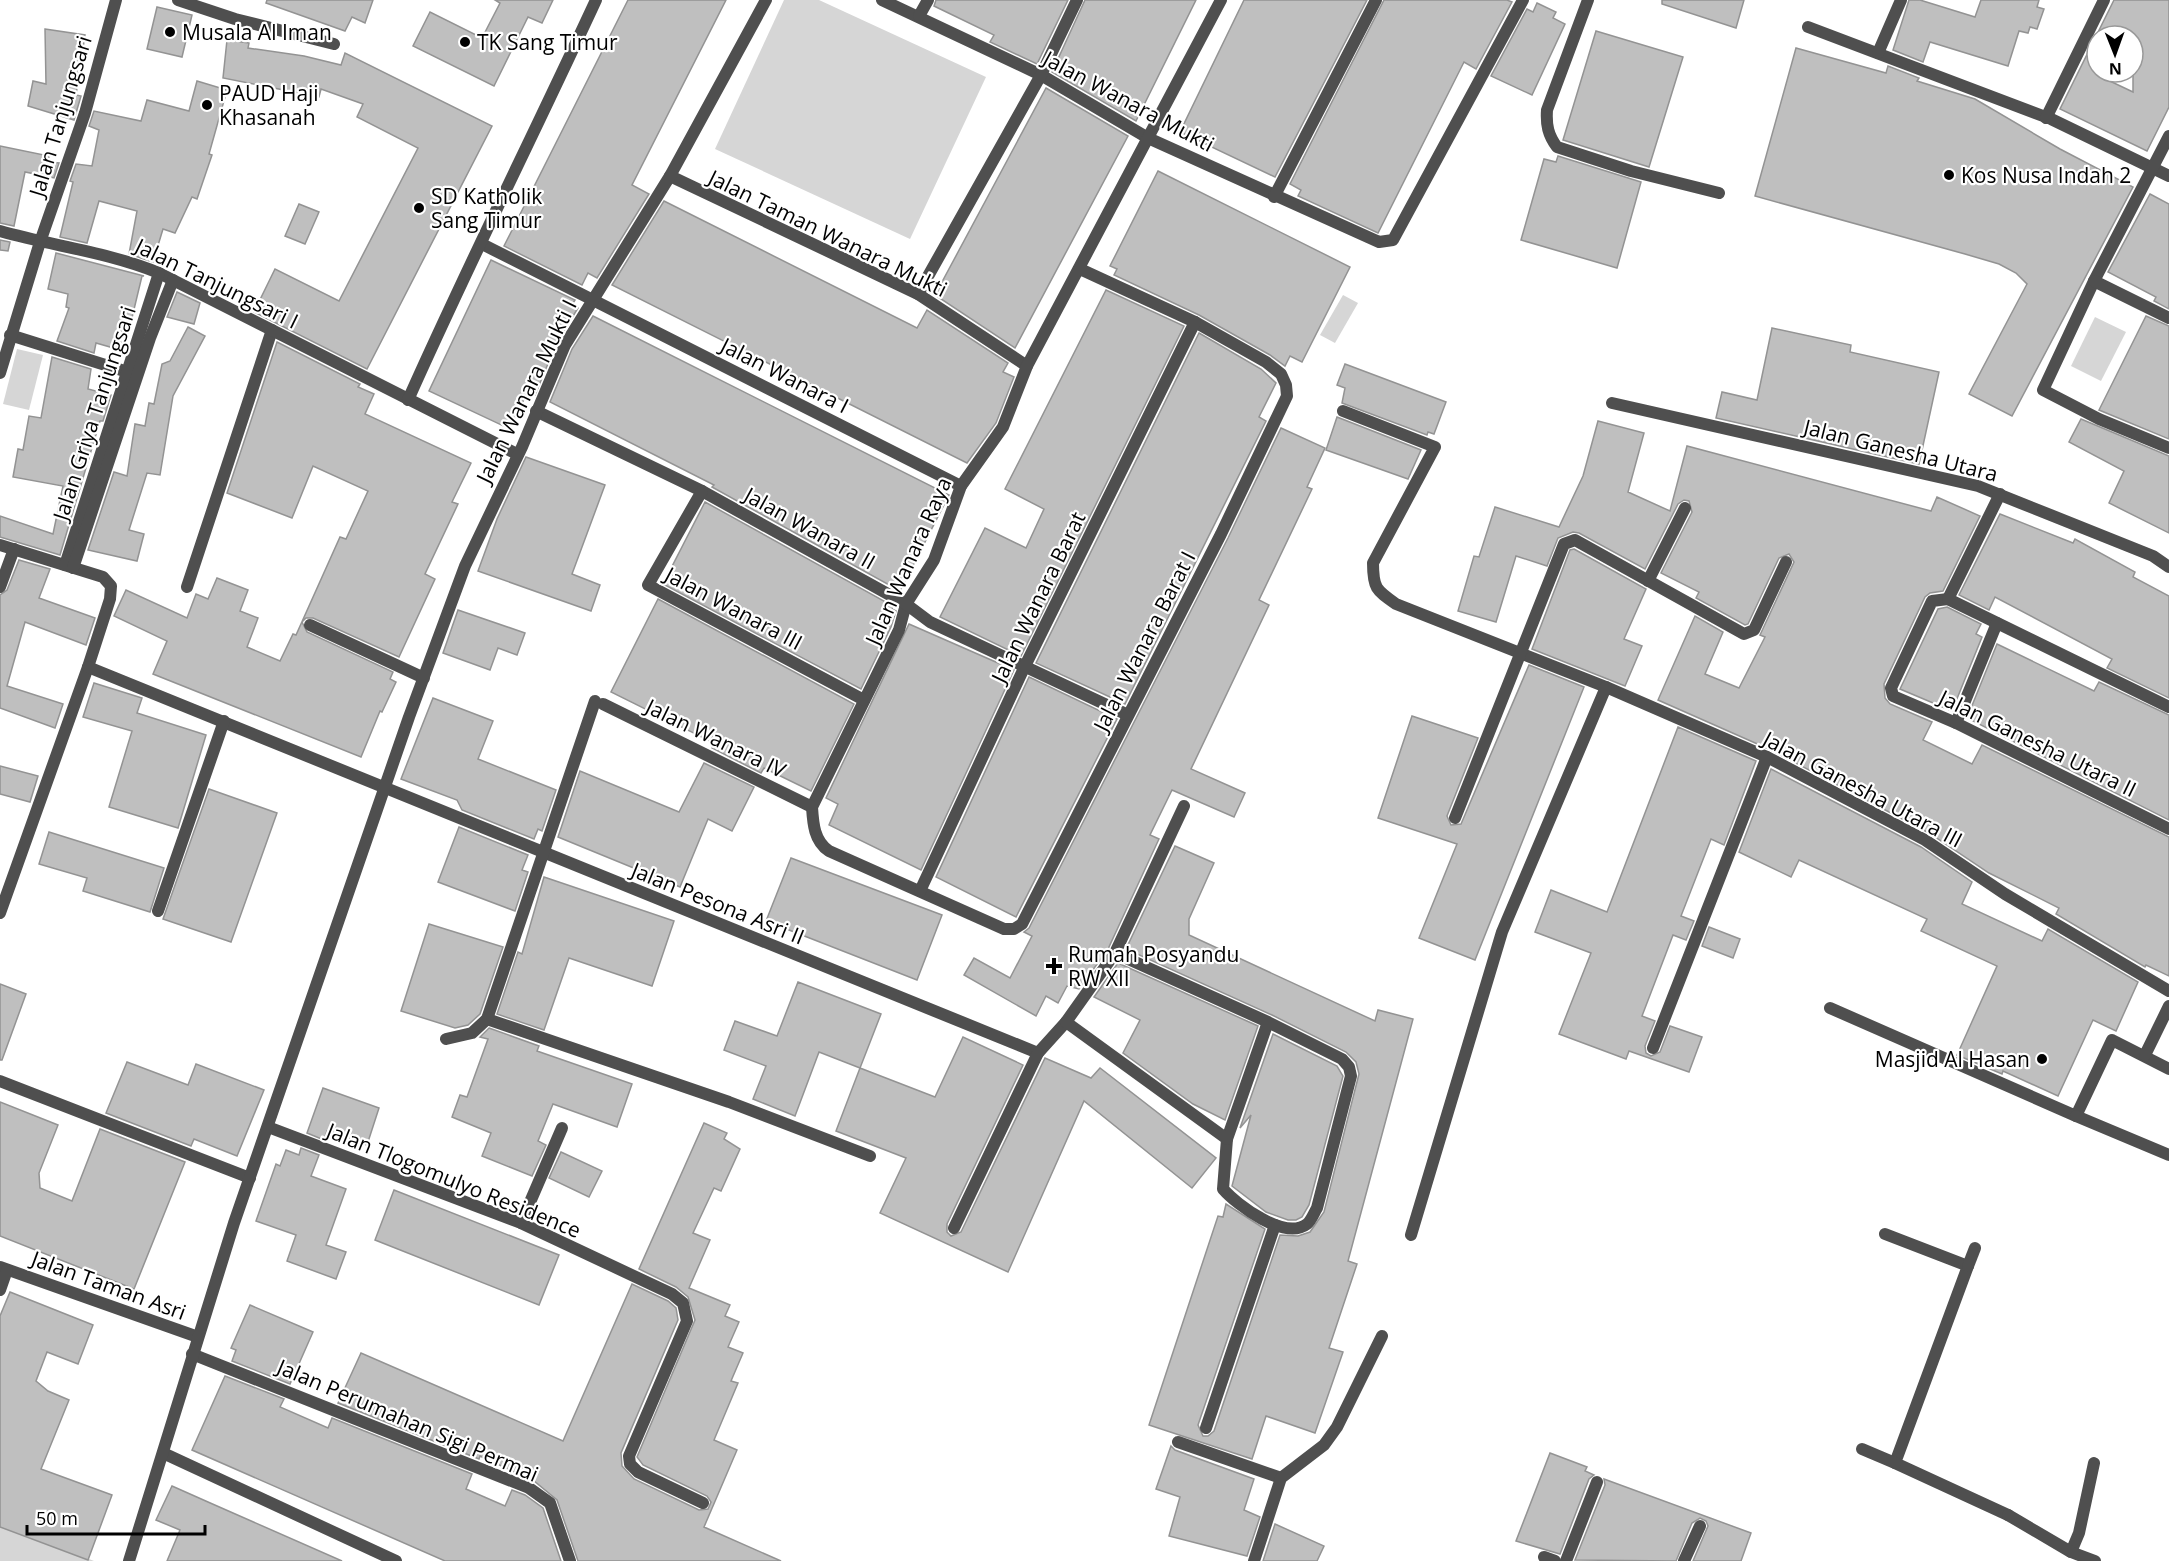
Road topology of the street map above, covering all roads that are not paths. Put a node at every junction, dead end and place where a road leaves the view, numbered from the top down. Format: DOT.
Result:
graph roads {
  1 [pos="116,0"];
  2 [pos="178,0"];
  3 [pos="596,0"];
  4 [pos="766,0"];
  5 [pos="882,0"];
  6 [pos="928,0"];
  7 [pos="1077,0"];
  8 [pos="1221,0"];
  9 [pos="1376,0"];
  10 [pos="1523,0"];
  11 [pos="1588,0"];
  12 [pos="1901,0"];
  13 [pos="2104,0"];
  14 [pos="919,16"];
  15 [pos="1808,27"];
  16 [pos="334,45"];
  17 [pos="1878,53"];
  18 [pos="1041,75"];
  19 [pos="2046,118"];
  20 [pos="2169,136"];
  21 [pos="1148,138"];
  22 [pos="2153,168"];
  23 [pos="670,176"];
  24 [pos="2169,176"];
  25 [pos="1719,193"];
  26 [pos="1275,197"];
  27 [pos="0,231"];
  28 [pos="40,242"];
  29 [pos="482,244"];
  30 [pos="1080,269"];
  31 [pos="159,273"];
  32 [pos="173,280"];
  33 [pos="2094,281"];
  34 [pos="918,294"];
  35 [pos="592,299"];
  36 [pos="2169,318"];
  37 [pos="1195,322"];
  38 [pos="272,330"];
  39 [pos="10,335"];
  40 [pos="1027,366"];
  41 [pos="0,373"];
  42 [pos="133,373"];
  43 [pos="408,400"];
  44 [pos="1612,404"];
  45 [pos="537,411"];
  46 [pos="1343,411"];
  47 [pos="2169,448"];
  48 [pos="517,454"];
  49 [pos="961,486"];
  50 [pos="702,491"];
  51 [pos="2000,494"];
  52 [pos="1685,508"];
  53 [pos="0,545"];
  54 [pos="14,549"];
  55 [pos="1786,562"];
  56 [pos="69,566"];
  57 [pos="2169,567"];
  58 [pos="1647,581"];
  59 [pos="0,587"];
  60 [pos="187,587"];
  61 [pos="1948,599"];
  62 [pos="906,604"];
  63 [pos="1997,623"];
  64 [pos="310,625"];
  65 [pos="1522,654"];
  66 [pos="88,667"];
  67 [pos="1024,668"];
  68 [pos="424,678"];
  69 [pos="1606,687"];
  70 [pos="864,700"];
  71 [pos="2169,707"];
  72 [pos="1128,715"];
  73 [pos="224,721"];
  74 [pos="1956,723"];
  75 [pos="1767,757"];
  76 [pos="384,790"];
  77 [pos="1184,806"];
  78 [pos="812,807"];
  79 [pos="1455,818"];
  80 [pos="2169,829"];
  81 [pos="543,852"];
  82 [pos="920,891"];
  83 [pos="158,911"];
  84 [pos="0,913"];
  85 [pos="1115,953"];
  86 [pos="2169,991"];
  87 [pos="2169,1006"];
  88 [pos="1830,1008"];
  89 [pos="487,1019"];
  90 [pos="1066,1022"];
  91 [pos="1268,1022"];
  92 [pos="446,1040"];
  93 [pos="1653,1048"];
  94 [pos="1038,1053"];
  95 [pos="2145,1055"];
  96 [pos="2169,1069"];
  97 [pos="0,1081"];
  98 [pos="2076,1116"];
  99 [pos="268,1127"];
  100 [pos="562,1128"];
  101 [pos="1227,1139"];
  102 [pos="2169,1155"];
  103 [pos="870,1156"];
  104 [pos="250,1178"];
  105 [pos="521,1223"];
  106 [pos="1275,1225"];
  107 [pos="954,1228"];
  108 [pos="1885,1234"];
  109 [pos="1411,1235"];
  110 [pos="1975,1248"];
  111 [pos="1968,1266"];
  112 [pos="4,1268"];
  113 [pos="0,1290"];
  114 [pos="1382,1336"];
  115 [pos="198,1337"];
  116 [pos="192,1353"];
  117 [pos="1206,1428"];
  118 [pos="1178,1442"];
  119 [pos="1862,1449"];
  120 [pos="163,1453"];
  121 [pos="1896,1463"];
  122 [pos="2094,1463"];
  123 [pos="1281,1478"];
  124 [pos="1597,1482"];
  125 [pos="703,1503"];
  126 [pos="1700,1526"];
  127 [pos="2072,1552"];
  128 [pos="129,1561"];
  129 [pos="396,1561"];
  130 [pos="570,1561"];
  131 [pos="1254,1561"];
  132 [pos="1566,1561"];
  133 [pos="1684,1561"];
  134 [pos="2094,1561"];
  1 -- 28 [label="street, Jalan Tanjungsari"];
  2 -- 16 [label="street"];
  3 -- 29 [label="street"];
  4 -- 23 [label="street, Jalan Wanara Mukti I"];
  5 -- 14 [label="street, Jalan Wanara Mukti"];
  6 -- 14 [label="street"];
  7 -- 18 [label="street"];
  8 -- 21 [label="street, Jalan Wanara Raya"];
  9 -- 26 [label="street"];
  10 -- 26 [label="street, Jalan Wanara Mukti"];
  11 -- 25 [label="street"];
  12 -- 17 [label="street"];
  13 -- 19 [label="street"];
  14 -- 18 [label="street, Jalan Wanara Mukti"];
  15 -- 17 [label="street"];
  17 -- 19 [label="street"];
  18 -- 21 [label="street, Jalan Wanara Mukti"];
  18 -- 34 [label="street"];
  19 -- 22 [label="street"];
  20 -- 22 [label="street"];
  21 -- 26 [label="street, Jalan Wanara Mukti"];
  21 -- 30 [label="street, Jalan Wanara Raya"];
  22 -- 24 [label="street"];
  22 -- 33 [label="street"];
  23 -- 34 [label="street, Jalan Taman Wanara Mukti"];
  23 -- 35 [label="street, Jalan Wanara Mukti I"];
  27 -- 28 [label="street, Jalan Tanjungsari I"];
  28 -- 31 [label="street, Jalan Tanjungsari I"];
  28 -- 39 [label="street, Jalan Tanjungsari"];
  29 -- 35 [label="street, Jalan Wanara I"];
  29 -- 43 [label="street"];
  30 -- 37 [label="street"];
  30 -- 40 [label="street, Jalan Wanara Raya"];
  31 -- 32 [label="street, Jalan Tanjungsari I"];
  31 -- 42 [label="street, Jalan Griya Tanjungsari"];
  32 -- 38 [label="street, Jalan Tanjungsari I"];
  32 -- 42 [label="street, Jalan Griya Tanjungsari"];
  33 -- 36 [label="street"];
  33 -- 47 [label="street"];
  34 -- 40 [label="street, Jalan Taman Wanara Mukti"];
  35 -- 45 [label="street, Jalan Wanara Mukti I"];
  35 -- 49 [label="street, Jalan Wanara I"];
  37 -- 67 [label="street, Jalan Wanara Barat"];
  37 -- 72 [label="street, Jalan Wanara Barat I"];
  38 -- 43 [label="street, Jalan Tanjungsari I"];
  38 -- 60 [label="street"];
  39 -- 41 [label="street, Jalan Tanjungsari"];
  39 -- 42 [label="street"];
  40 -- 49 [label="street, Jalan Wanara Raya"];
  42 -- 56 [label="street, Jalan Griya Tanjungsari"];
  43 -- 48 [label="street, Jalan Tanjungsari I"];
  44 -- 51 [label="street, Jalan Ganesha Utara"];
  45 -- 48 [label="street, Jalan Wanara Mukti I"];
  45 -- 50 [label="street, Jalan Wanara II"];
  46 -- 65 [label="street, Jalan Ganesha Utara III"];
  48 -- 68 [label="street, Jalan Wanara Mukti I"];
  49 -- 62 [label="street, Jalan Wanara Raya"];
  50 -- 62 [label="street, Jalan Wanara II"];
  50 -- 70 [label="street, Jalan Wanara III"];
  51 -- 57 [label="street, Jalan Ganesha Utara"];
  51 -- 61 [label="street"];
  52 -- 58 [label="street"];
  53 -- 54 [label="street"];
  54 -- 56 [label="street"];
  54 -- 59 [label="street"];
  55 -- 58 [label="street"];
  56 -- 66 [label="street"];
  58 -- 65 [label="street"];
  61 -- 63 [label="street"];
  61 -- 74 [label="street, Jalan Ganesha Utara II"];
  62 -- 67 [label="street, Jalan Wanara II"];
  62 -- 70 [label="street, Jalan Wanara Raya"];
  63 -- 71 [label="street"];
  63 -- 74 [label="street"];
  64 -- 68 [label="street"];
  65 -- 69 [label="street, Jalan Ganesha Utara III"];
  65 -- 79 [label="street"];
  66 -- 73 [label="street, Jalan Pesona Asri II"];
  66 -- 84 [label="street"];
  67 -- 72 [label="street, Jalan Wanara II"];
  67 -- 82 [label="street, Jalan Wanara Barat"];
  68 -- 76 [label="street, Jalan Wanara Mukti I"];
  69 -- 75 [label="street, Jalan Ganesha Utara III"];
  69 -- 109 [label="street"];
  70 -- 78 [label="street, Jalan Wanara Raya"];
  72 -- 82 [label="street, Jalan Wanara Barat I"];
  73 -- 76 [label="street, Jalan Pesona Asri II"];
  73 -- 83 [label="street"];
  74 -- 80 [label="street, Jalan Ganesha Utara II"];
  75 -- 86 [label="street, Jalan Ganesha Utara III"];
  75 -- 93 [label="street"];
  76 -- 81 [label="street, Jalan Pesona Asri II"];
  76 -- 99 [label="street, Jalan Wanara Mukti I"];
  77 -- 85 [label="street"];
  78 -- 81 [label="street, Jalan Wanara IV"];
  78 -- 82 [label="street"];
  81 -- 89 [label="street"];
  81 -- 94 [label="street, Jalan Pesona Asri II"];
  85 -- 90 [label="street"];
  85 -- 91 [label="street"];
  87 -- 95 [label="street"];
  88 -- 98 [label="street"];
  89 -- 92 [label="street"];
  89 -- 103 [label="street"];
  90 -- 94 [label="street"];
  90 -- 101 [label="street"];
  91 -- 101 [label="street"];
  91 -- 106 [label="street"];
  94 -- 107 [label="street"];
  95 -- 96 [label="street"];
  95 -- 98 [label="street"];
  97 -- 104 [label="street"];
  98 -- 102 [label="street"];
  99 -- 104 [label="street, Jalan Wanara Mukti I"];
  99 -- 105 [label="street, Jalan Tlogomulyo Residence"];
  100 -- 105 [label="street"];
  101 -- 106 [label="street"];
  104 -- 115 [label="street, Jalan Wanara Mukti I"];
  105 -- 125 [label="street, Jalan Tlogomulyo Residence"];
  106 -- 117 [label="street"];
  108 -- 111 [label="street"];
  110 -- 111 [label="street"];
  111 -- 121 [label="street"];
  112 -- 113 [label="street, Jalan Taman Asri"];
  112 -- 115 [label="street, Jalan Taman Asri"];
  114 -- 123 [label="street"];
  115 -- 116 [label="street, Jalan Wanara Mukti I"];
  116 -- 120 [label="street, Jalan Wanara Mukti I"];
  116 -- 130 [label="street, Jalan Perumahan Sigi Permai"];
  118 -- 123 [label="street"];
  119 -- 121 [label="street"];
  120 -- 128 [label="street, Jalan Wanara Mukti I"];
  120 -- 129 [label="street"];
  121 -- 127 [label="street"];
  122 -- 127 [label="street"];
  123 -- 131 [label="street"];
  124 -- 132 [label="street"];
  126 -- 133 [label="street"];
  127 -- 134 [label="street"];
}
